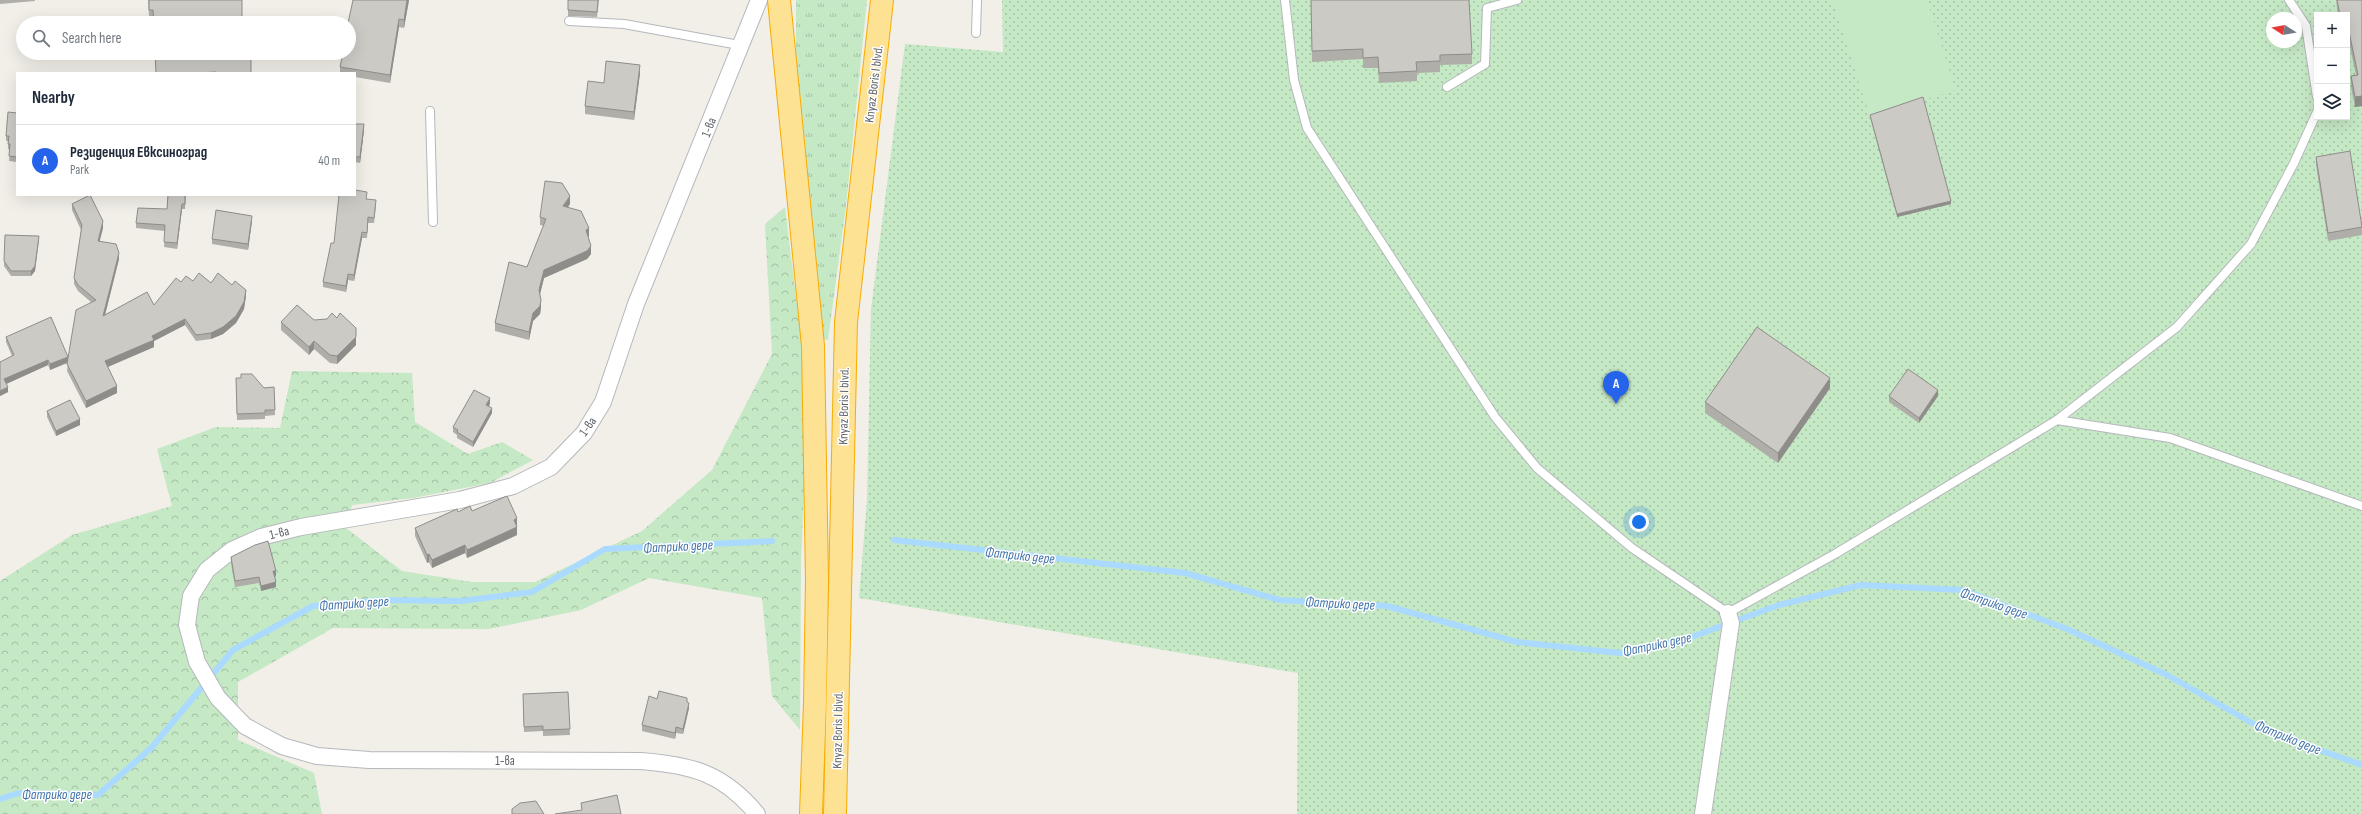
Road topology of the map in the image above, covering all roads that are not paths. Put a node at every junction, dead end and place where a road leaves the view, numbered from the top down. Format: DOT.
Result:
graph roads {
  1 [pos="759,0"];
  2 [pos="779,0"];
  3 [pos="882,0"];
  4 [pos="977,0"];
  5 [pos="1285,0"];
  6 [pos="1517,0"];
  7 [pos="2289,0"];
  8 [pos="569,21"];
  9 [pos="976,33"];
  10 [pos="739,45"];
  11 [pos="2315,84"];
  12 [pos="1447,87"];
  13 [pos="430,111"];
  14 [pos="2314,119"];
  15 [pos="433,222"];
  16 [pos="2057,420"];
  17 [pos="2362,506"];
  18 [pos="1728,613"];
  19 [pos="757,814"];
  20 [pos="811,814"];
  21 [pos="835,814"];
  22 [pos="1703,814"];
  1 -- 10 [label="street, 1-ва"];
  2 -- 20 [label="highway, Knyaz Boris I blvd."];
  3 -- 21 [label="highway, Knyaz Boris I blvd."];
  4 -- 9 [label="lane"];
  5 -- 18 [label="lane"];
  6 -- 12 [label="lane"];
  7 -- 11 [label="lane"];
  8 -- 10 [label="lane"];
  10 -- 19 [label="street, 1-ва"];
  13 -- 15 [label="lane"];
  14 -- 16 [label="lane"];
  16 -- 17 [label="lane"];
  16 -- 18 [label="lane"];
  18 -- 22 [label="street"];
}
